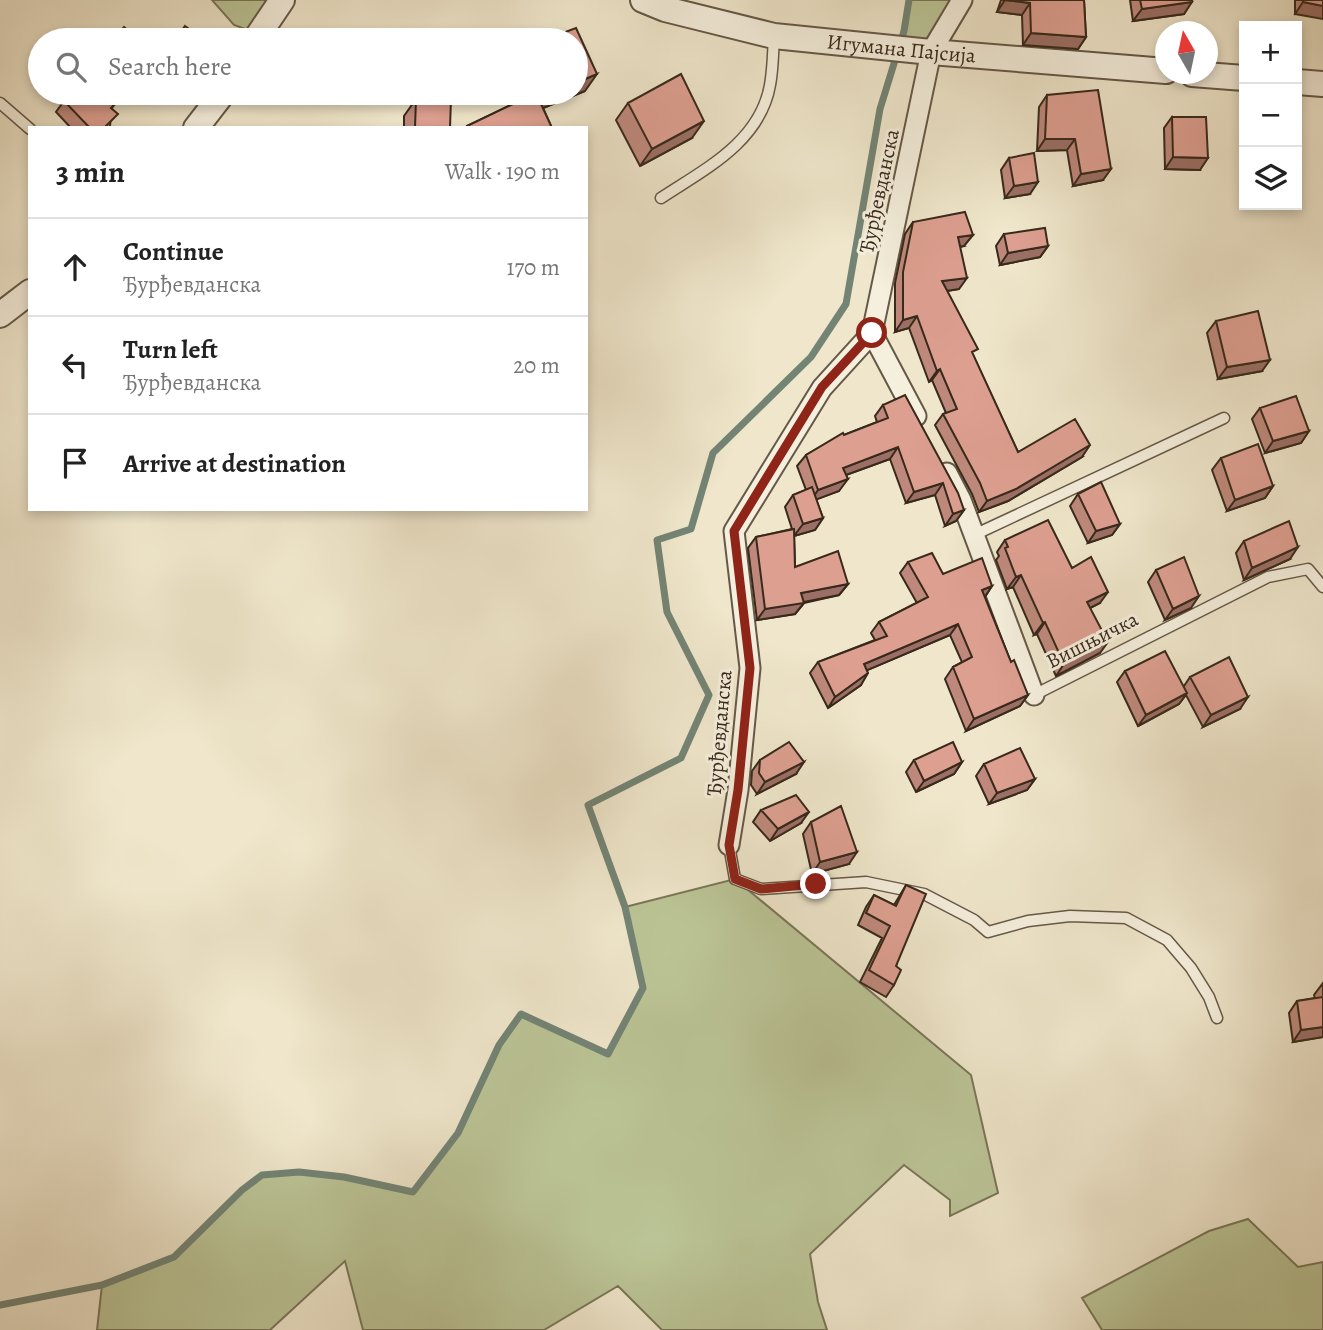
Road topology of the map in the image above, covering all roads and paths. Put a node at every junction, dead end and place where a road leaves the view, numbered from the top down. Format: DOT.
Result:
graph roads {
  1 [pos="282,0"];
  2 [pos="643,0"];
  3 [pos="962,0"];
  4 [pos="263,28"];
  5 [pos="774,36"];
  6 [pos="931,52"];
  7 [pos="1155,70"];
  8 [pos="1218,76"];
  9 [pos="1239,78"];
  10 [pos="1302,82"];
  11 [pos="1323,84"];
  12 [pos="0,103"];
  13 [pos="213,105"];
  14 [pos="197,126"];
  15 [pos="28,127"];
  16 [pos="661,198"];
  17 [pos="28,294"];
  18 [pos="0,315"];
  19 [pos="872,333"];
  20 [pos="1223,418"];
  21 [pos="923,428"];
  22 [pos="936,452"];
  23 [pos="974,535"];
  24 [pos="1323,587"];
  25 [pos="1034,695"];
  26 [pos="729,845"];
  27 [pos="1217,1018"];
  1 -- 4 [label="street"];
  2 -- 5 [label="street, Игумана Пајсија"];
  3 -- 6 [label="street, Ђурђевданска"];
  5 -- 6 [label="street, Игумана Пајсија"];
  5 -- 16 [label="lane"];
  6 -- 7 [label="street, Игумана Пајсија"];
  6 -- 19 [label="street, Ђурђевданска"];
  8 -- 9 [label="street"];
  10 -- 11 [label="street"];
  12 -- 15 [label="lane"];
  13 -- 14 [label="street"];
  17 -- 18 [label="street"];
  19 -- 21 [label="street"];
  19 -- 26 [label="street, Ђурђевданска"];
  20 -- 23 [label="lane"];
  22 -- 23 [label="street, Вишњичка"];
  23 -- 25 [label="street, Вишњичка"];
  24 -- 25 [label="lane, Вишњичка"];
  26 -- 27 [label="lane, Ђурђевданска"];
}
